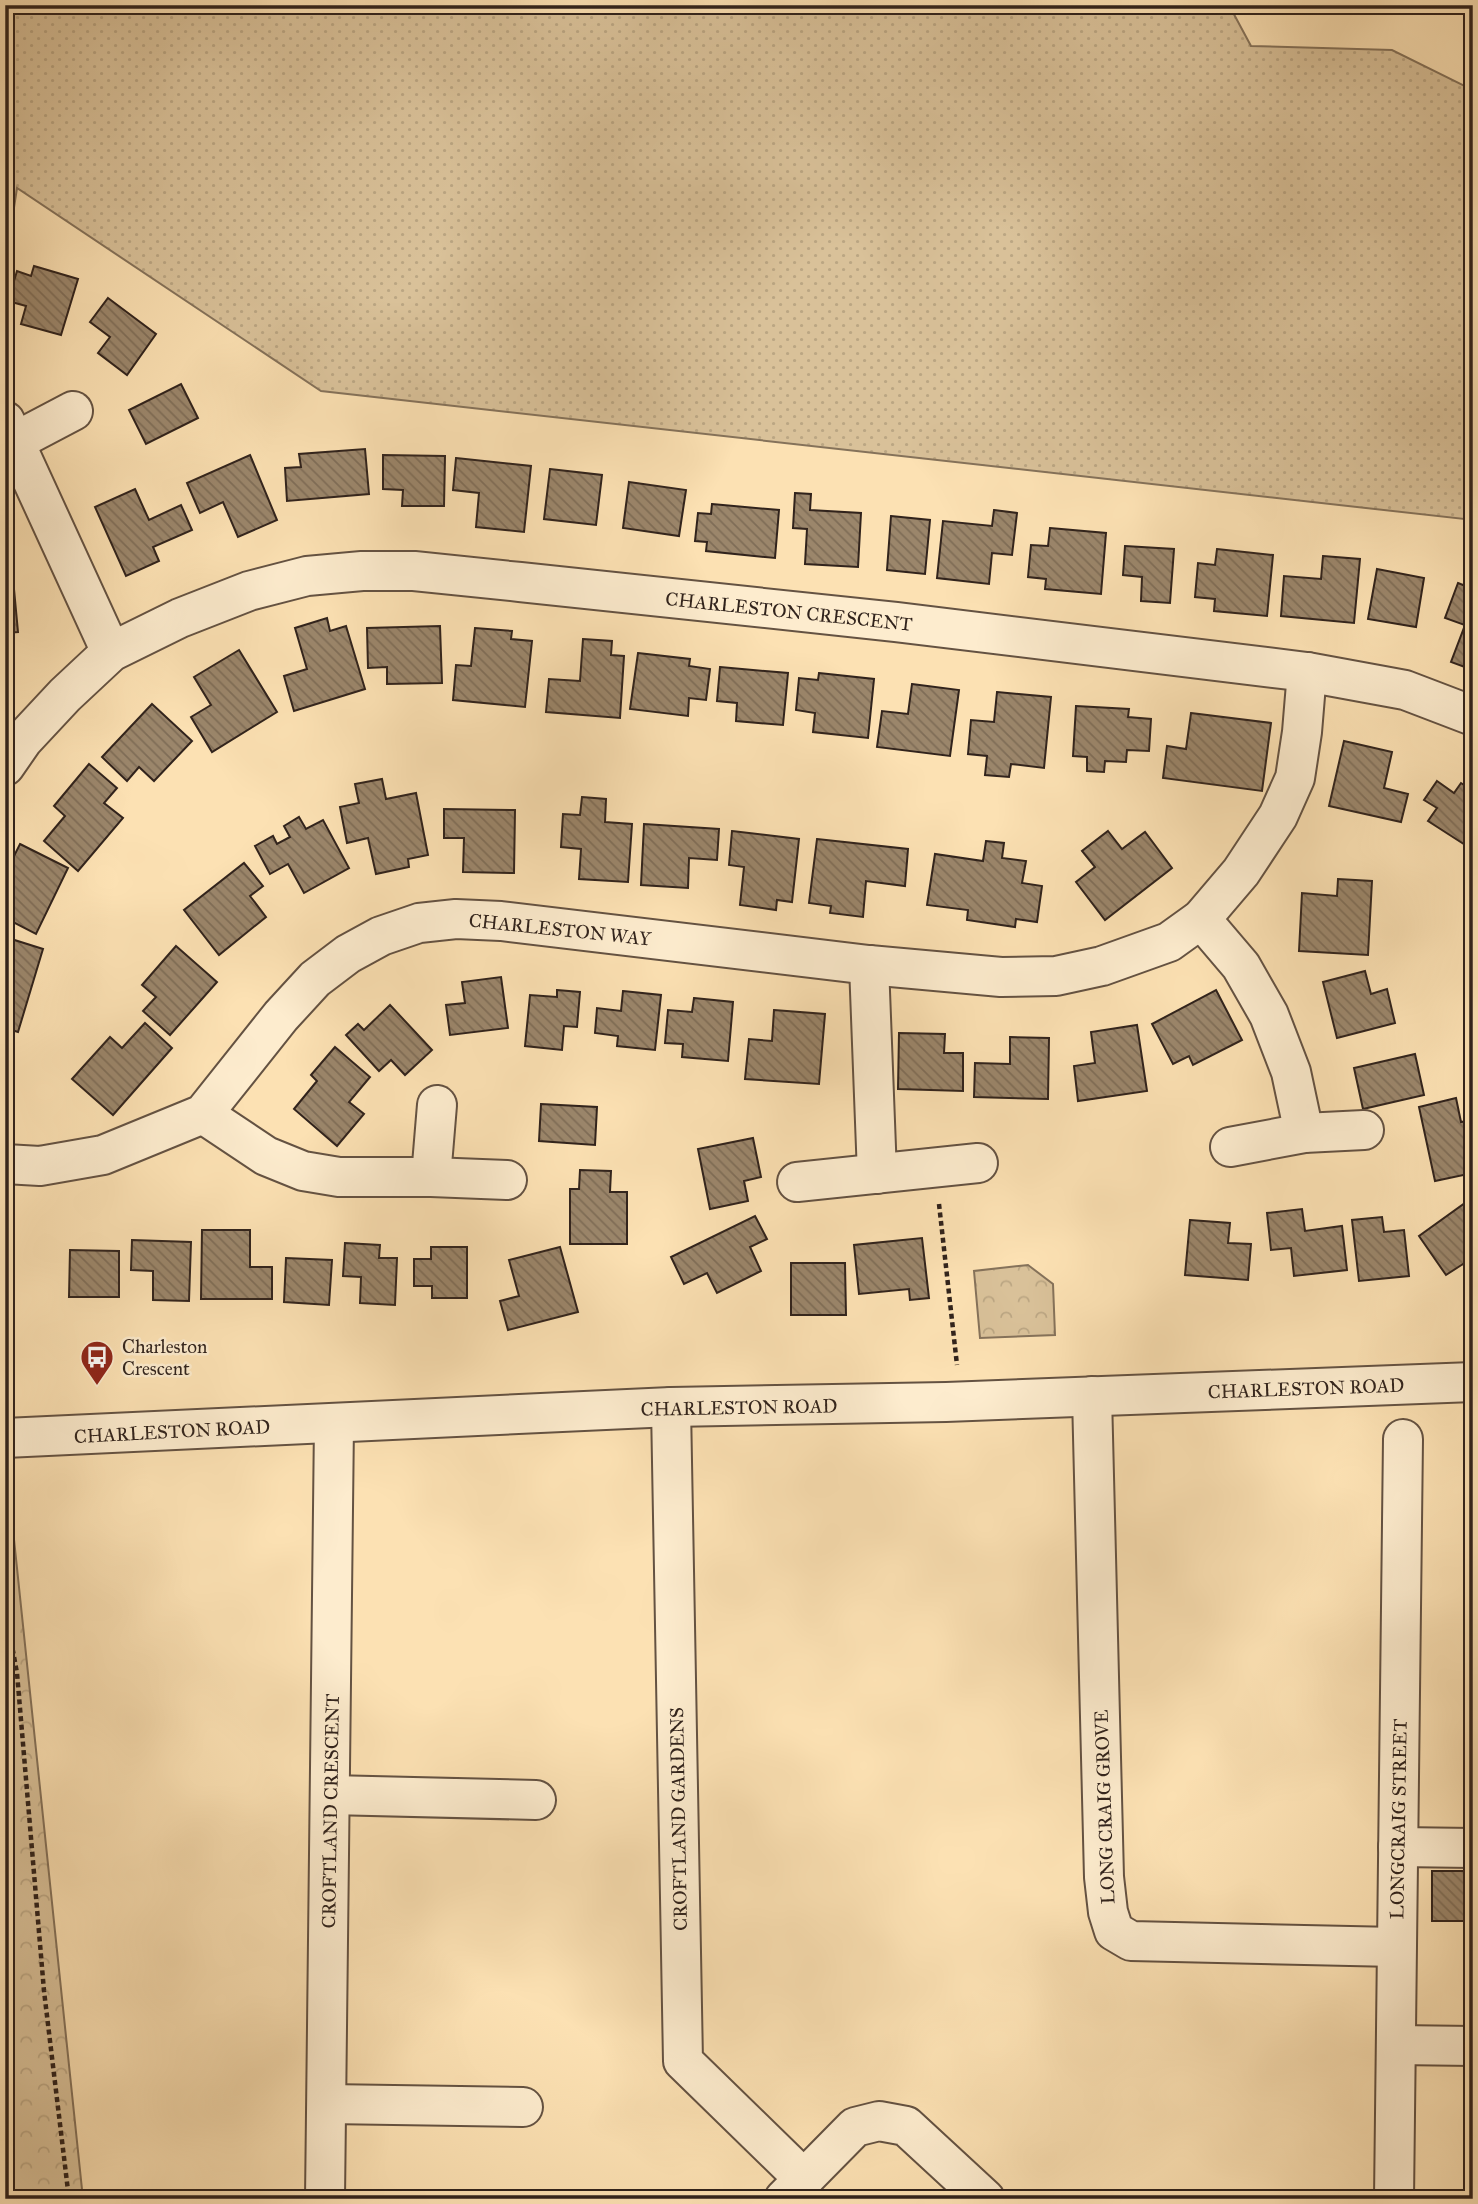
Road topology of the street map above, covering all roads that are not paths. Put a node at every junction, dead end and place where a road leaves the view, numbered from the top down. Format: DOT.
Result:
graph roads {
  1 [pos="73,411"];
  2 [pos="10,431"];
  3 [pos="111,652"];
  4 [pos="1307,672"];
  5 [pos="1473,716"];
  6 [pos="5,766"];
  7 [pos="1201,919"];
  8 [pos="869,965"];
  9 [pos="437,1105"];
  10 [pos="203,1114"];
  11 [pos="1364,1130"];
  12 [pos="1304,1133"];
  13 [pos="1230,1147"];
  14 [pos="978,1163"];
  15 [pos="5,1164"];
  16 [pos="877,1174"];
  17 [pos="431,1177"];
  18 [pos="507,1180"];
  19 [pos="797,1182"];
  20 [pos="1473,1382"];
  21 [pos="1092,1396"];
  22 [pos="671,1407"];
  23 [pos="334,1423"];
  24 [pos="5,1438"];
  25 [pos="1403,1439"];
  26 [pos="330,1795"];
  27 [pos="536,1800"];
  28 [pos="1398,1847"];
  29 [pos="1473,1848"];
  30 [pos="1396,1947"];
  31 [pos="1395,2045"];
  32 [pos="1473,2046"];
  33 [pos="327,2104"];
  34 [pos="523,2107"];
  35 [pos="794,2189"];
  36 [pos="325,2199"];
  37 [pos="985,2199"];
  38 [pos="1394,2199"];
  1 -- 2 [label="street"];
  2 -- 3 [label="street"];
  3 -- 4 [label="street, CHARLESTON CRESCENT"];
  3 -- 6 [label="street, CHARLESTON CRESCENT"];
  4 -- 5 [label="street, CHARLESTON CRESCENT"];
  4 -- 7 [label="street, CHARLESTON WAY"];
  7 -- 8 [label="street, CHARLESTON WAY"];
  7 -- 12 [label="street"];
  8 -- 10 [label="street, CHARLESTON WAY"];
  8 -- 16 [label="street"];
  9 -- 17 [label="street"];
  10 -- 15 [label="street, CHARLESTON WAY"];
  10 -- 17 [label="street"];
  11 -- 12 [label="street"];
  12 -- 13 [label="street"];
  14 -- 16 [label="street"];
  16 -- 19 [label="street"];
  17 -- 18 [label="street"];
  20 -- 21 [label="street, CHARLESTON ROAD"];
  21 -- 22 [label="street, CHARLESTON ROAD"];
  21 -- 30 [label="street, LONG CRAIG GROVE"];
  22 -- 23 [label="street, CHARLESTON ROAD"];
  22 -- 35 [label="street, CROFTLAND GARDENS"];
  23 -- 24 [label="street, CHARLESTON ROAD"];
  23 -- 26 [label="street, CROFTLAND CRESCENT"];
  25 -- 28 [label="street, LONGCRAIG STREET"];
  26 -- 27 [label="street"];
  26 -- 33 [label="street, CROFTLAND CRESCENT"];
  28 -- 29 [label="street"];
  28 -- 30 [label="street, LONGCRAIG STREET"];
  30 -- 31 [label="street, LONGCRAIG STREET"];
  31 -- 32 [label="street"];
  31 -- 38 [label="street, LONGCRAIG STREET"];
  33 -- 34 [label="street"];
  33 -- 36 [label="street, CROFTLAND CRESCENT"];
  35 -- 37 [label="street"];
}
